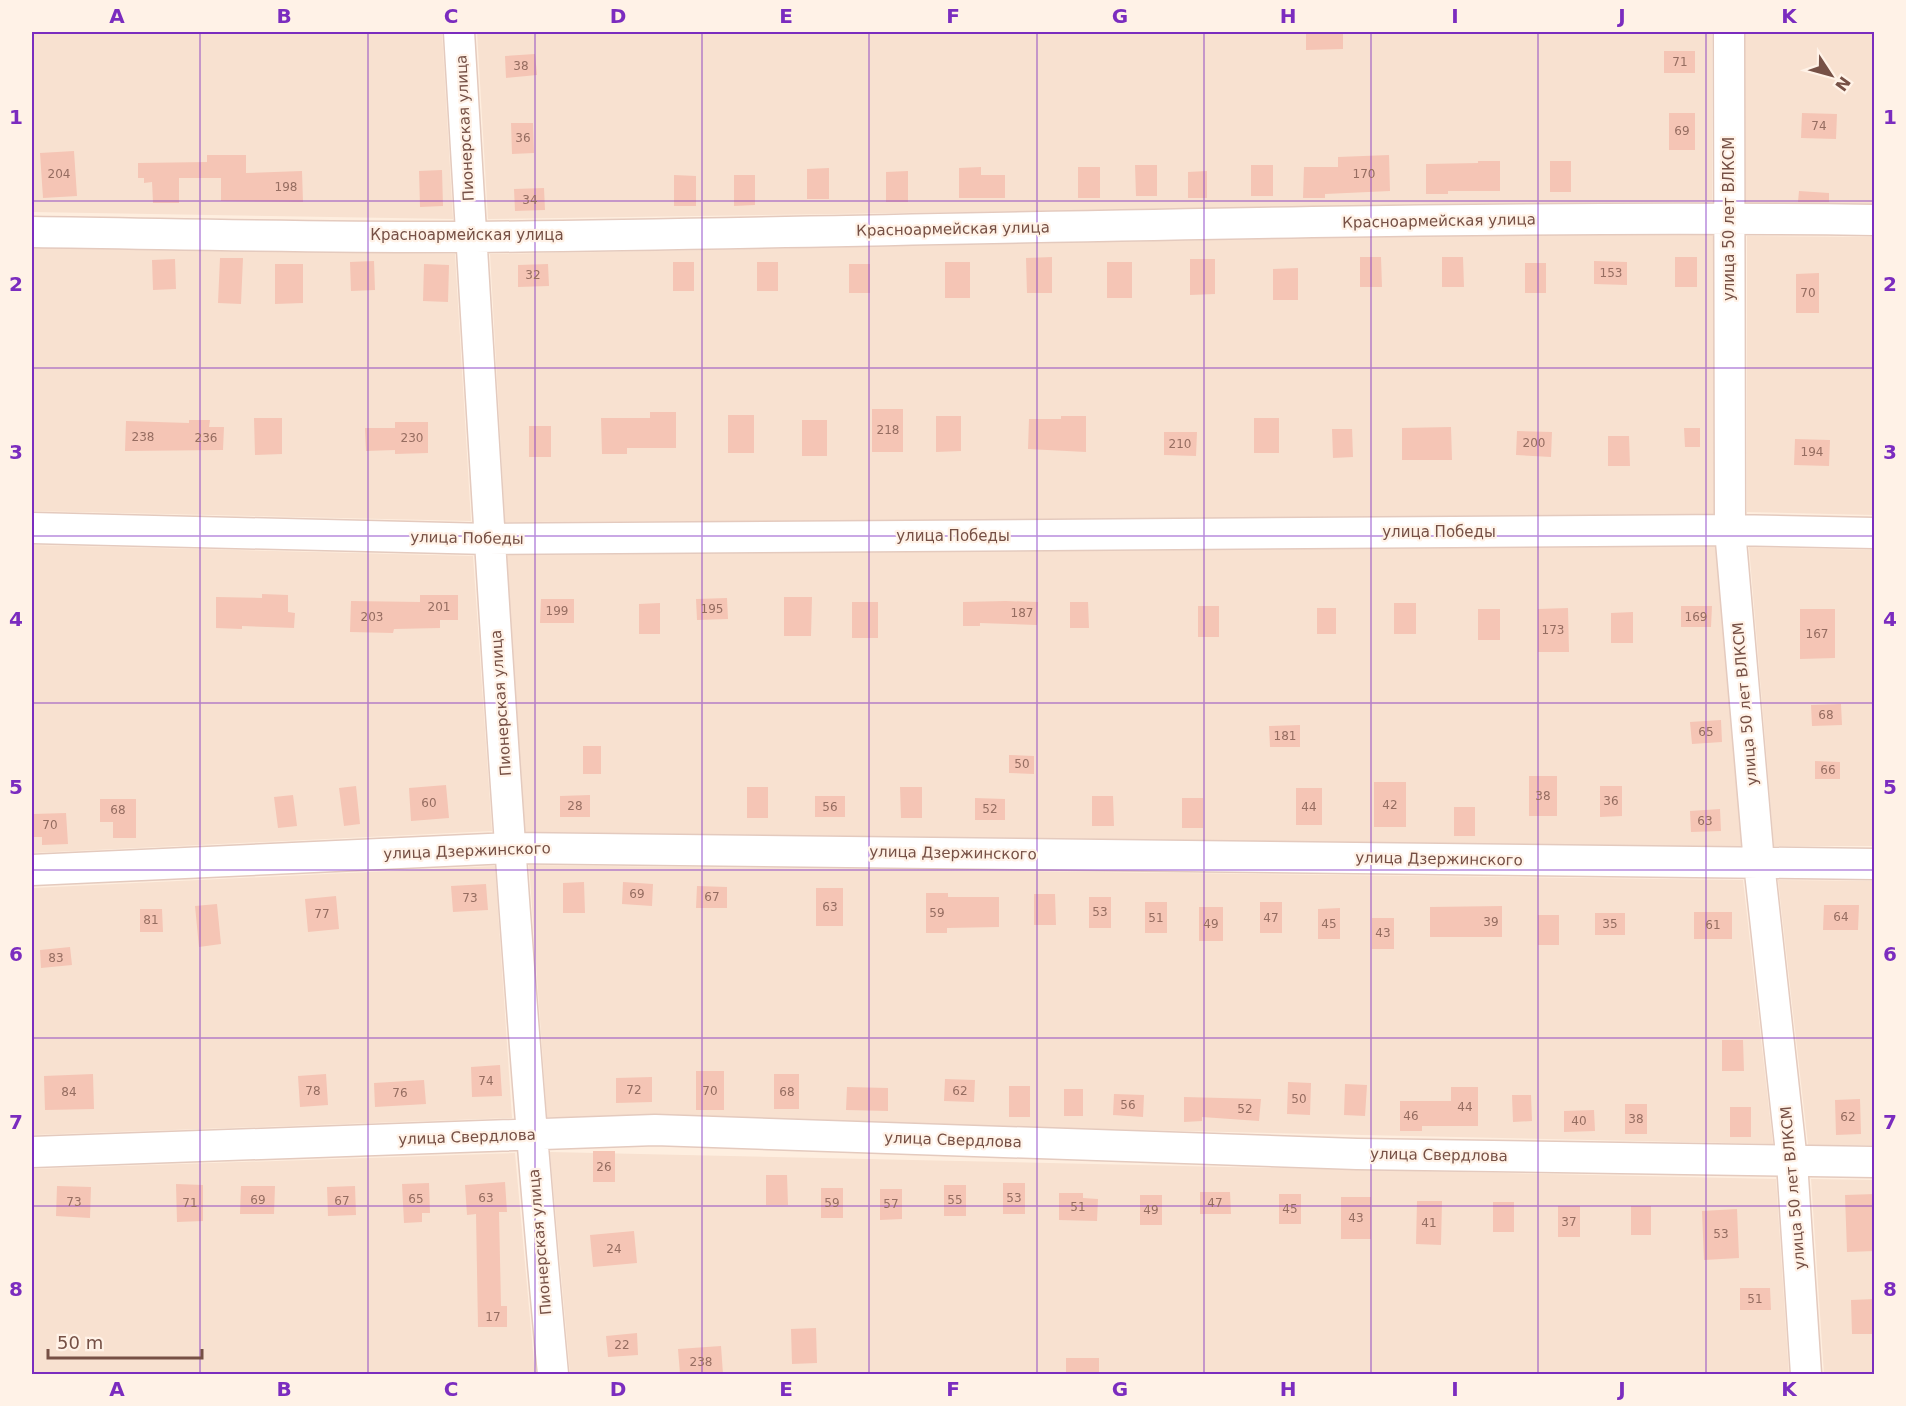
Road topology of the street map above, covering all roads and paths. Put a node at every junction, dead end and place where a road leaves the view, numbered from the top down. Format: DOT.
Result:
graph roads {
  1 [pos="459,32"];
  2 [pos="1729,32"];
  3 [pos="1729,218"];
  4 [pos="1875,220"];
  5 [pos="32,232"];
  6 [pos="472,237"];
  7 [pos="32,528"];
  8 [pos="1730,530"];
  9 [pos="1875,532"];
  10 [pos="489,539"];
  11 [pos="511,848"];
  12 [pos="1759,863"];
  13 [pos="1875,864"];
  14 [pos="32,870"];
  15 [pos="531,1135"];
  16 [pos="32,1152"];
  17 [pos="1792,1162"];
  18 [pos="1875,1162"];
  19 [pos="553,1374"];
  20 [pos="1806,1374"];
  1 -- 6 [label="street, Пионерская улица"];
  2 -- 3 [label="street, улица 50 лет ВЛКСМ"];
  3 -- 4 [label="street, Красноармейская улица"];
  3 -- 6 [label="street, Красноармейская улица"];
  3 -- 8 [label="street, улица 50 лет ВЛКСМ"];
  5 -- 6 [label="street, Красноармейская улица"];
  6 -- 10 [label="street, Пионерская улица"];
  7 -- 10 [label="street, улица Победы"];
  8 -- 9 [label="street, улица Победы"];
  8 -- 10 [label="street, улица Победы"];
  8 -- 12 [label="street, улица 50 лет ВЛКСМ"];
  10 -- 11 [label="street, Пионерская улица"];
  11 -- 12 [label="street, улица Дзержинского"];
  11 -- 14 [label="street, улица Дзержинского"];
  11 -- 15 [label="street, Пионерская улица"];
  12 -- 13 [label="street, улица Дзержинского"];
  12 -- 17 [label="street, улица 50 лет ВЛКСМ"];
  15 -- 16 [label="street, улица Свердлова"];
  15 -- 17 [label="street, улица Свердлова"];
  15 -- 19 [label="street, Пионерская улица"];
  17 -- 18 [label="street, улица Свердлова"];
  17 -- 20 [label="street, улица 50 лет ВЛКСМ"];
}
